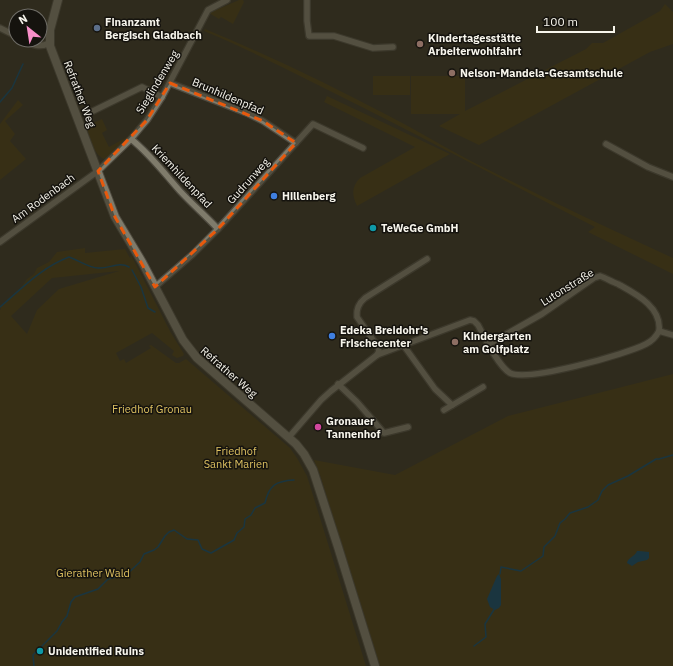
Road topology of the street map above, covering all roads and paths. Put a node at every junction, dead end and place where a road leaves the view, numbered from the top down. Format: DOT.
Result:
graph roads {
  1 [pos="58,0"];
  2 [pos="227,0"];
  3 [pos="307,0"];
  4 [pos="49,43"];
  5 [pos="393,47"];
  6 [pos="170,83"];
  7 [pos="162,97"];
  8 [pos="89,113"];
  9 [pos="131,139"];
  10 [pos="296,143"];
  11 [pos="606,144"];
  12 [pos="363,148"];
  13 [pos="98,171"];
  14 [pos="673,177"];
  15 [pos="218,228"];
  16 [pos="0,242"];
  17 [pos="426,259"];
  18 [pos="155,286"];
  19 [pos="659,331"];
  20 [pos="673,335"];
  21 [pos="489,344"];
  22 [pos="404,346"];
  23 [pos="377,355"];
  24 [pos="338,384"];
  25 [pos="484,387"];
  26 [pos="452,405"];
  27 [pos="444,410"];
  28 [pos="408,426"];
  29 [pos="289,437"];
  30 [pos="375,666"];
  1 -- 4 [label="main road, Refrather Weg"];
  2 -- 6 [label="street, Sieglindenweg"];
  3 -- 5 [label="street"];
  4 -- 13 [label="main road, Refrather Weg"];
  6 -- 7 [label="street, Sieglindenweg"];
  6 -- 10 [label="street, Brunhildenpfad"];
  7 -- 8 [label="street"];
  7 -- 9 [label="street, Sieglindenweg"];
  9 -- 13 [label="street, Sieglindenweg"];
  9 -- 15 [label="street, Kriemhildenpfad"];
  10 -- 12 [label="street, Gudrunweg"];
  10 -- 15 [label="street, Gudrunweg"];
  11 -- 14 [label="street"];
  13 -- 16 [label="street, Am Rodenbach"];
  13 -- 18 [label="main road, Refrather Weg"];
  15 -- 18 [label="street, Gudrunweg"];
  17 -- 23 [label="street"];
  18 -- 29 [label="main road, Refrather Weg"];
  19 -- 20 [label="street"];
  19 -- 21 [label="street"];
  19 -- 21 [label="street, Lutonstraße"];
  21 -- 22 [label="street"];
  22 -- 23 [label="street"];
  22 -- 26 [label="street"];
  23 -- 24 [label="street"];
  24 -- 28 [label="street"];
  24 -- 29 [label="street"];
  25 -- 26 [label="street"];
  26 -- 27 [label="street"];
  29 -- 30 [label="main road, Refrather Weg"];
}
